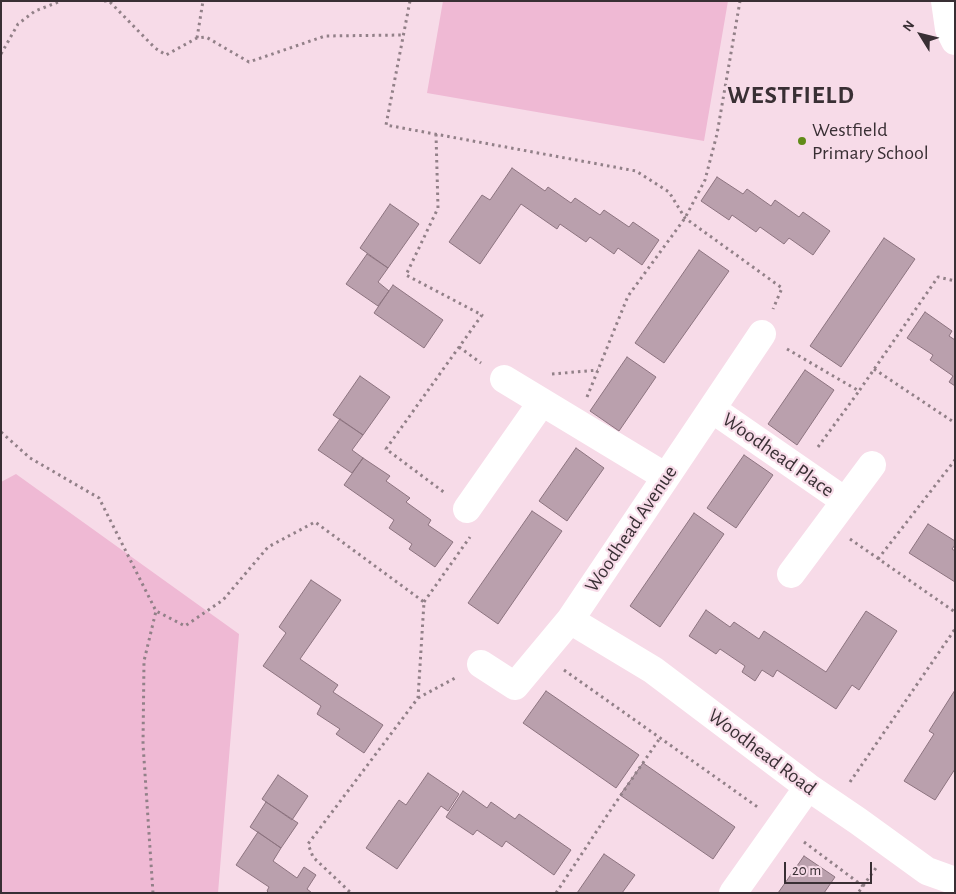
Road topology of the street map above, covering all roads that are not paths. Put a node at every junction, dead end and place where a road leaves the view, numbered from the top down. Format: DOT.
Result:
graph roads {
  1 [pos="945,1"];
  2 [pos="955,41"];
  3 [pos="762,334"];
  4 [pos="504,379"];
  5 [pos="542,402"];
  6 [pos="712,409"];
  7 [pos="872,465"];
  8 [pos="666,477"];
  9 [pos="845,501"];
  10 [pos="467,509"];
  11 [pos="791,574"];
  12 [pos="570,620"];
  13 [pos="481,664"];
  14 [pos="808,787"];
  15 [pos="955,881"];
  16 [pos="733,893"];
  1 -- 2 [label="street"];
  3 -- 6 [label="street, Woodhead Avenue"];
  4 -- 5 [label="street"];
  5 -- 8 [label="street"];
  5 -- 10 [label="street"];
  6 -- 8 [label="street, Woodhead Avenue"];
  6 -- 9 [label="street, Woodhead Place"];
  7 -- 9 [label="street, Woodhead Place"];
  8 -- 12 [label="street, Woodhead Avenue"];
  9 -- 11 [label="street, Woodhead Place"];
  12 -- 13 [label="street, Woodhead Avenue"];
  12 -- 14 [label="street, Woodhead Road"];
  14 -- 15 [label="street, Woodhead Road"];
  14 -- 16 [label="street"];
}
